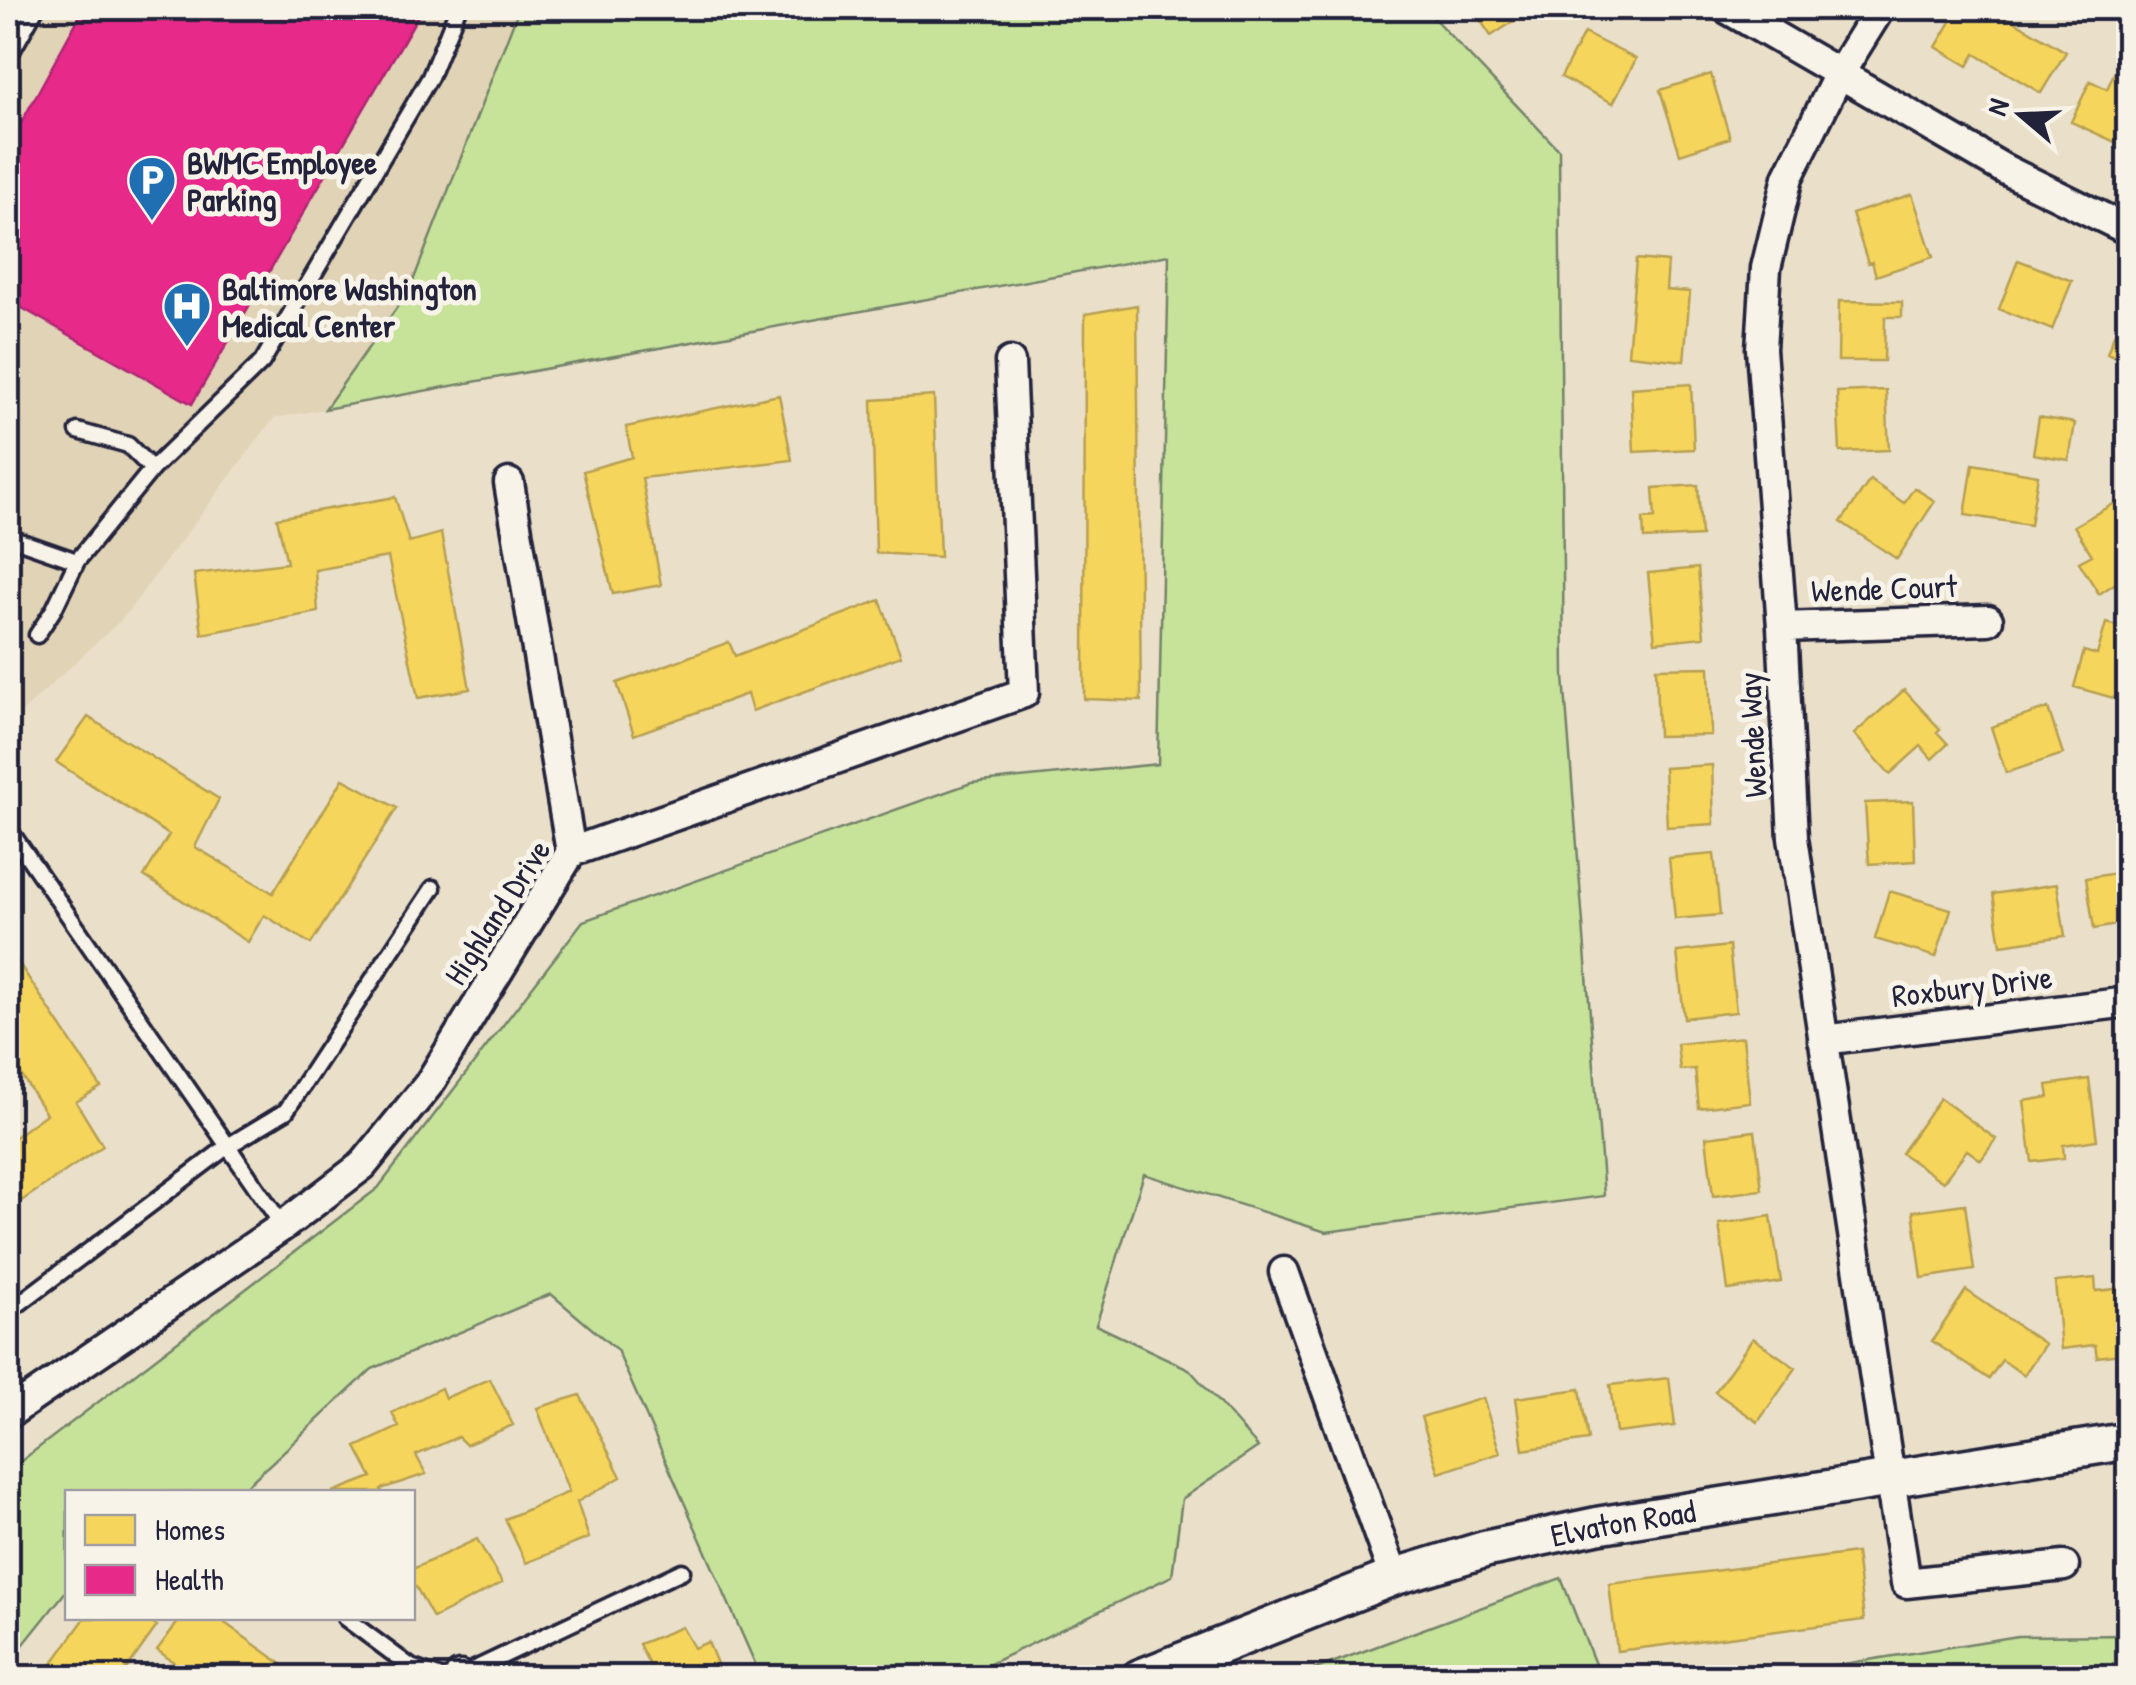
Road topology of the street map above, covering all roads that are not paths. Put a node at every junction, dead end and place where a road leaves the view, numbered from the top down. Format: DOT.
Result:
graph roads {
  1 [pos="36,8"];
  2 [pos="458,8"];
  3 [pos="1726,8"];
  4 [pos="1880,8"];
  5 [pos="8,58"];
  6 [pos="1840,74"];
  7 [pos="2128,230"];
  8 [pos="1010,362"];
  9 [pos="78,431"];
  10 [pos="152,470"];
  11 [pos="509,483"];
  12 [pos="8,537"];
  13 [pos="76,561"];
  14 [pos="1988,620"];
  15 [pos="1782,627"];
  16 [pos="37,634"];
  17 [pos="8,828"];
  18 [pos="571,852"];
  19 [pos="433,888"];
  20 [pos="2128,1002"];
  21 [pos="1823,1040"];
  22 [pos="228,1146"];
  23 [pos="283,1226"];
  24 [pos="1284,1272"];
  25 [pos="8,1312"];
  26 [pos="8,1414"];
  27 [pos="2128,1441"];
  28 [pos="1889,1478"];
  29 [pos="2064,1566"];
  30 [pos="682,1571"];
  31 [pos="1394,1576"];
  32 [pos="348,1620"];
  33 [pos="452,1677"];
  34 [pos="1138,1678"];
  1 -- 5 [label="lane"];
  2 -- 10 [label="lane"];
  3 -- 6 [label="street"];
  4 -- 6 [label="street, Wende Way"];
  6 -- 7 [label="street"];
  6 -- 15 [label="street, Wende Way"];
  8 -- 18 [label="street, Highland Drive"];
  9 -- 10 [label="lane"];
  10 -- 13 [label="lane"];
  11 -- 18 [label="street"];
  12 -- 13 [label="lane"];
  13 -- 16 [label="lane"];
  14 -- 15 [label="street, Wende Court"];
  15 -- 21 [label="street, Wende Way"];
  17 -- 22 [label="lane"];
  18 -- 23 [label="street, Highland Drive"];
  19 -- 22 [label="lane"];
  20 -- 21 [label="street, Roxbury Drive"];
  21 -- 28 [label="street, Wende Way"];
  22 -- 23 [label="lane"];
  22 -- 25 [label="lane"];
  23 -- 26 [label="street, Highland Drive"];
  24 -- 31 [label="street"];
  27 -- 28 [label="street, Elvaton Road"];
  28 -- 29 [label="street, Wende Way"];
  28 -- 31 [label="street, Elvaton Road"];
  30 -- 33 [label="lane"];
  31 -- 34 [label="street, Elvaton Road"];
  32 -- 33 [label="lane"];
}
